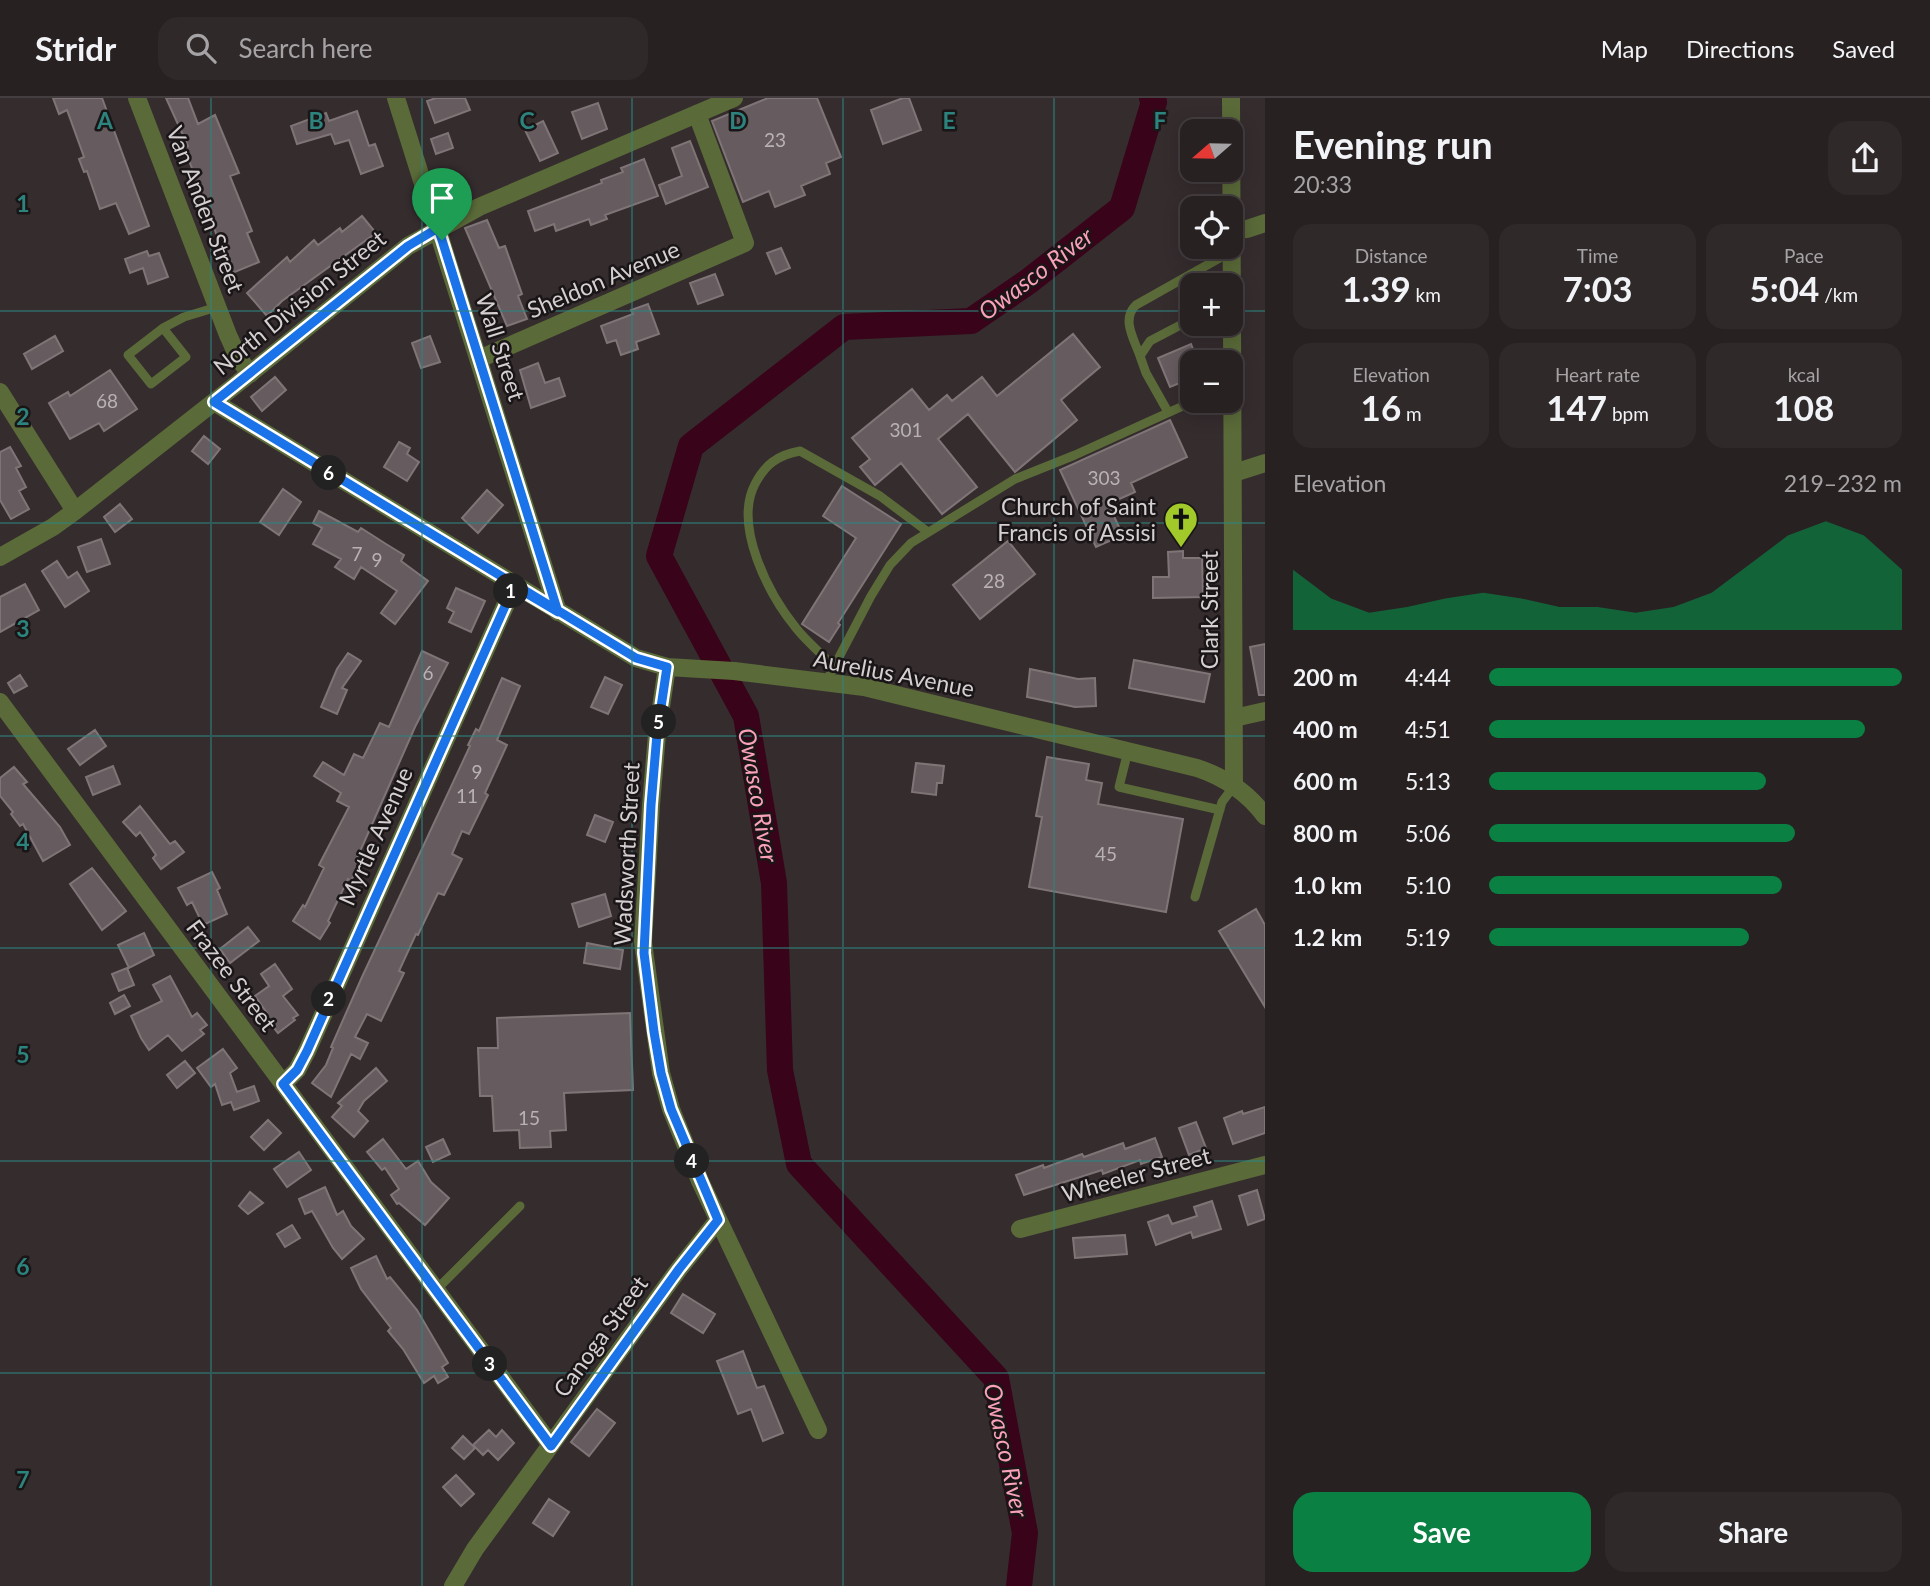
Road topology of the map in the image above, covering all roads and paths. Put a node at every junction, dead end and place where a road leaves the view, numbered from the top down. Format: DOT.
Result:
graph roads {
  1 [pos="137,98"];
  2 [pos="396,98"];
  3 [pos="734,98"];
  4 [pos="1231,98"];
  5 [pos="697,114"];
  6 [pos="1232,196"];
  7 [pos="1265,223"];
  8 [pos="438,228"];
  9 [pos="1243,229"];
  10 [pos="1217,259"];
  11 [pos="217,307"];
  12 [pos="1180,325"];
  13 [pos="163,328"];
  14 [pos="1140,356"];
  15 [pos="479,359"];
  16 [pos="250,374"];
  17 [pos="0,392"];
  18 [pos="214,402"];
  19 [pos="1180,407"];
  20 [pos="1168,412"];
  21 [pos="1233,413"];
  22 [pos="1265,463"];
  23 [pos="1234,473"];
  24 [pos="75,511"];
  25 [pos="928,532"];
  26 [pos="0,557"];
  27 [pos="514,586"];
  28 [pos="558,612"];
  29 [pos="674,668"];
  30 [pos="830,674"];
  31 [pos="0,702"];
  32 [pos="1265,711"];
  33 [pos="1234,718"];
  34 [pos="1128,751"];
  35 [pos="1234,786"];
  36 [pos="1220,810"];
  37 [pos="1265,816"];
  38 [pos="1195,897"];
  39 [pos="283,1084"];
  40 [pos="1265,1165"];
  41 [pos="520,1206"];
  42 [pos="718,1220"];
  43 [pos="1020,1230"];
  44 [pos="436,1290"];
  45 [pos="818,1430"];
  46 [pos="551,1446"];
  47 [pos="453,1586"];
  1 -- 11 [label="street, Van Anden Street"];
  2 -- 8 [label="street, Wall Street"];
  3 -- 5 [label="street, North Division Street"];
  4 -- 6 [label="street, Clark Street"];
  5 -- 8 [label="street, North Division Street"];
  5 -- 15 [label="street, Sheldon Avenue"];
  7 -- 9 [label="street"];
  8 -- 15 [label="street, Wall Street"];
  8 -- 16 [label="street, North Division Street"];
  10 -- 14 [label="lane"];
  11 -- 13 [label="lane"];
  11 -- 16 [label="street, Van Anden Street"];
  12 -- 14 [label="lane"];
  13 -- 13 [label="lane"];
  14 -- 20 [label="lane"];
  15 -- 28 [label="street, Wall Street"];
  16 -- 18 [label="street, North Division Street"];
  17 -- 24 [label="street"];
  18 -- 24 [label="street, North Division Street"];
  18 -- 27 [label="street, Aurelius Avenue"];
  19 -- 20 [label="lane"];
  20 -- 25 [label="lane"];
  21 -- 23 [label="street, Clark Street"];
  22 -- 23 [label="street"];
  23 -- 33 [label="street, Clark Street"];
  24 -- 26 [label="street, North Division Street"];
  25 -- 30 [label="lane"];
  25 -- 30 [label="lane"];
  27 -- 28 [label="street, Aurelius Avenue"];
  27 -- 39 [label="street, Myrtle Avenue"];
  28 -- 29 [label="street, Aurelius Avenue"];
  29 -- 30 [label="street, Aurelius Avenue"];
  29 -- 42 [label="street, Wadsworth Street"];
  30 -- 34 [label="street, Aurelius Avenue"];
  31 -- 39 [label="street, Frazee Street"];
  32 -- 33 [label="street"];
  33 -- 35 [label="street, Clark Street"];
  34 -- 35 [label="street, Aurelius Avenue"];
  34 -- 36 [label="lane"];
  35 -- 36 [label="lane"];
  35 -- 37 [label="street"];
  36 -- 38 [label="lane"];
  39 -- 44 [label="street, Frazee Street"];
  40 -- 43 [label="street, Wheeler Street"];
  41 -- 44 [label="lane"];
  42 -- 45 [label="street, Wadsworth Street"];
  42 -- 46 [label="street, Canoga Street"];
  44 -- 46 [label="street, Frazee Street"];
  46 -- 47 [label="street, Canoga Street"];
}
